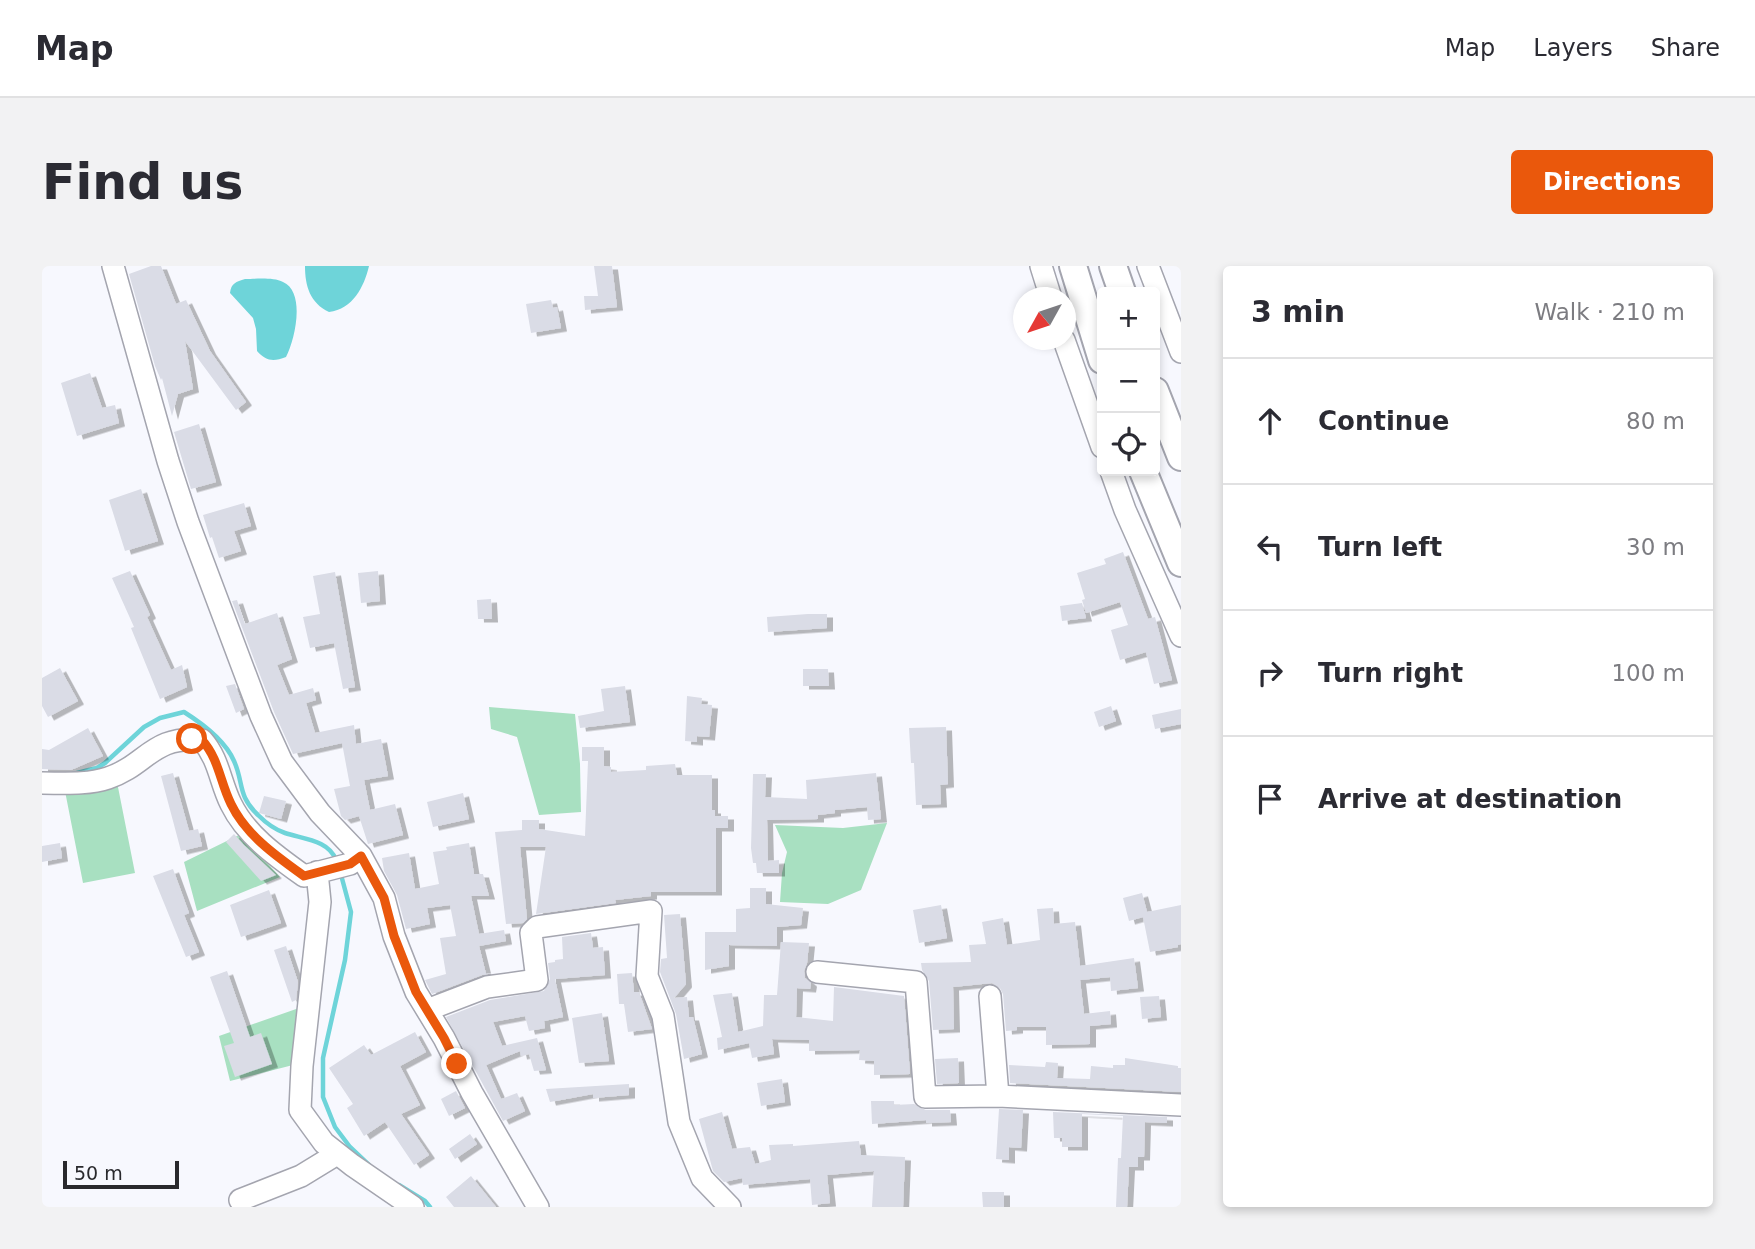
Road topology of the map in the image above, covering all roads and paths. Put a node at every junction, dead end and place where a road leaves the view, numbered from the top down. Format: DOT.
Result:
graph roads {
  1 [pos="113,266"];
  2 [pos="1041,266"];
  3 [pos="1073,266"];
  4 [pos="1114,266"];
  5 [pos="1148,266"];
  6 [pos="1048,287"];
  7 [pos="1120,287"];
  8 [pos="1068,350"];
  9 [pos="1099,350"];
  10 [pos="1181,352"];
  11 [pos="1160,404"];
  12 [pos="1097,433"];
  13 [pos="1181,457"];
  14 [pos="1113,476"];
  15 [pos="1145,476"];
  16 [pos="1181,563"];
  17 [pos="1181,636"];
  18 [pos="42,783"];
  19 [pos="355,860"];
  20 [pos="317,872"];
  21 [pos="817,972"];
  22 [pos="990,996"];
  23 [pos="427,1010"];
  24 [pos="998,1096"];
  25 [pos="1181,1104"];
  26 [pos="337,1154"];
  27 [pos="240,1199"];
  28 [pos="413,1207"];
  29 [pos="538,1207"];
  30 [pos="730,1207"];
  1 -- 19 [label="street"];
  2 -- 6 [label="street"];
  3 -- 9 [label="main road"];
  4 -- 7 [label="main road"];
  5 -- 10 [label="street"];
  8 -- 12 [label="street"];
  11 -- 13 [label="main road"];
  14 -- 17 [label="street"];
  15 -- 16 [label="main road"];
  18 -- 20 [label="street"];
  19 -- 20 [label="street"];
  19 -- 23 [label="street"];
  20 -- 26 [label="street"];
  21 -- 24 [label="street"];
  22 -- 24 [label="street"];
  23 -- 29 [label="street"];
  23 -- 30 [label="street"];
  24 -- 25 [label="street"];
  26 -- 27 [label="street"];
  26 -- 28 [label="street"];
}
